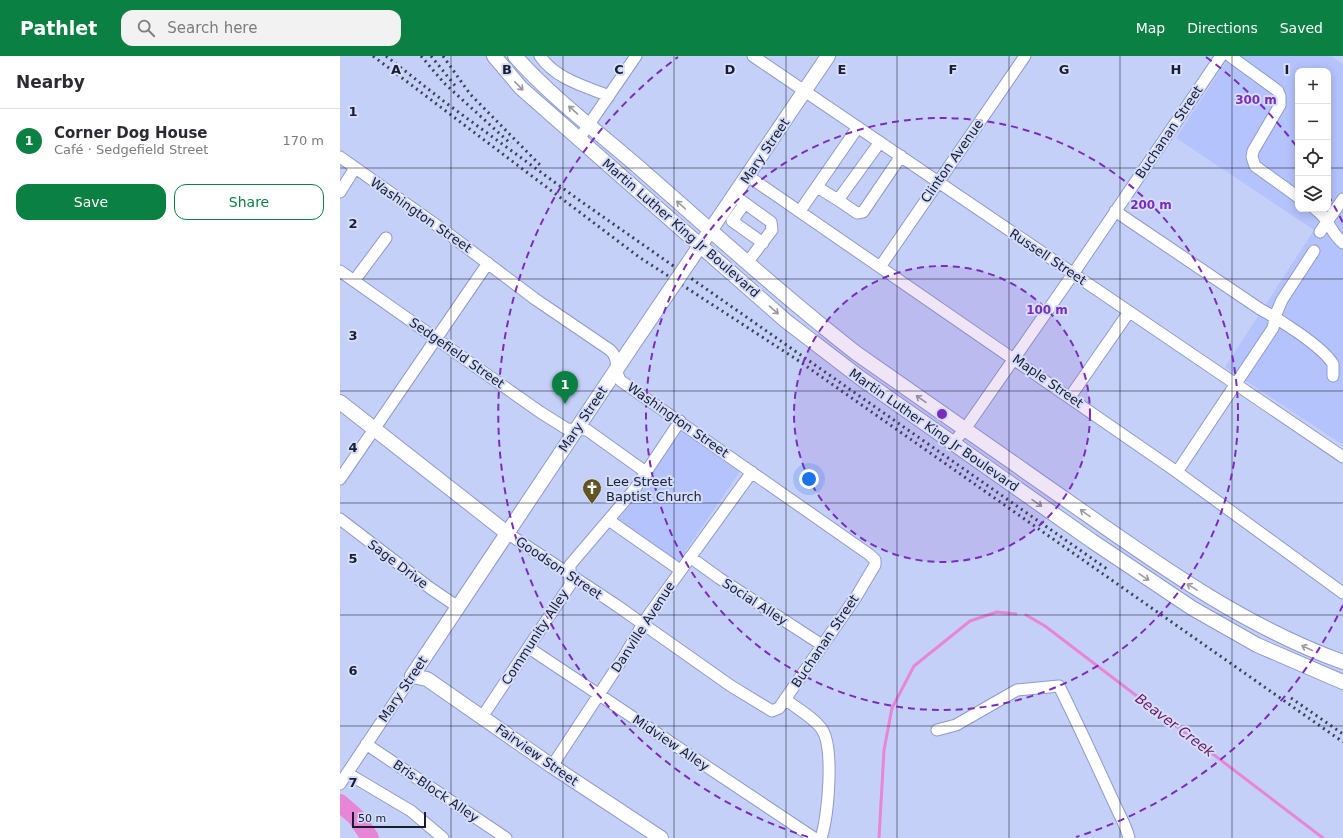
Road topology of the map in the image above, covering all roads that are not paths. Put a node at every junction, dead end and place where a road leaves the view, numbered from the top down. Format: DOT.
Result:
graph roads {
  1 [pos="494,56"];
  2 [pos="515,56"];
  3 [pos="540,56"];
  4 [pos="636,56"];
  5 [pos="752,56"];
  6 [pos="828,56"];
  7 [pos="1025,56"];
  8 [pos="1221,56"];
  9 [pos="1230,56"];
  10 [pos="805,90"];
  11 [pos="609,96"];
  12 [pos="589,124"];
  13 [pos="858,127"];
  14 [pos="579,139"];
  15 [pos="880,142"];
  16 [pos="900,156"];
  17 [pos="340,157"];
  18 [pos="355,168"];
  19 [pos="748,176"];
  20 [pos="938,182"];
  21 [pos="817,187"];
  22 [pos="340,192"];
  23 [pos="1295,195"];
  24 [pos="740,199"];
  25 [pos="1343,199"];
  26 [pos="838,200"];
  27 [pos="1115,211"];
  28 [pos="800,212"];
  29 [pos="1320,212"];
  30 [pos="1327,222"];
  31 [pos="710,231"];
  32 [pos="1320,232"];
  33 [pos="386,238"];
  34 [pos="763,243"];
  35 [pos="1343,243"];
  36 [pos="700,246"];
  37 [pos="1314,251"];
  38 [pos="488,263"];
  39 [pos="747,263"];
  40 [pos="880,267"];
  41 [pos="340,271"];
  42 [pos="1073,274"];
  43 [pos="354,281"];
  44 [pos="1129,312"];
  45 [pos="1276,318"];
  46 [pos="437,339"];
  47 [pos="1014,358"];
  48 [pos="617,368"];
  49 [pos="1333,376"];
  50 [pos="1236,384"];
  51 [pos="1070,397"];
  52 [pos="340,402"];
  53 [pos="680,421"];
  54 [pos="374,428"];
  55 [pos="577,429"];
  56 [pos="965,429"];
  57 [pos="953,443"];
  58 [pos="1343,457"];
  59 [pos="752,472"];
  60 [pos="1177,472"];
  61 [pos="646,473"];
  62 [pos="340,479"];
  63 [pos="340,519"];
  64 [pos="610,521"];
  65 [pos="507,533"];
  66 [pos="690,557"];
  67 [pos="680,570"];
  68 [pos="570,574"];
  69 [pos="865,582"];
  70 [pos="1343,593"];
  71 [pos="458,607"];
  72 [pos="642,624"];
  73 [pos="822,645"];
  74 [pos="529,648"];
  75 [pos="1343,662"];
  76 [pos="412,676"];
  77 [pos="1343,682"];
  78 [pos="599,694"];
  79 [pos="785,700"];
  80 [pos="482,717"];
  81 [pos="937,730"];
  82 [pos="366,744"];
  83 [pos="552,766"];
  84 [pos="348,773"];
  85 [pos="340,784"];
  86 [pos="443,838"];
  87 [pos="506,838"];
  88 [pos="660,838"];
  89 [pos="814,838"];
  90 [pos="821,838"];
  91 [pos="1129,838"];
  1 -- 14 [label="main road, Martin Luther King Jr Boulevard, one-way"];
  12 -- 2 [label="main road, Martin Luther King Jr Boulevard, one-way"];
  3 -- 11 [label="street"];
  4 -- 11 [label="street"];
  5 -- 10 [label="street, Russell Street"];
  6 -- 10 [label="main road, Mary Street"];
  7 -- 20 [label="street, Clinton Avenue"];
  8 -- 27 [label="street, Buchanan Street"];
  9 -- 23 [label="street"];
  10 -- 13 [label="street, Russell Street"];
  10 -- 19 [label="main road, Mary Street"];
  11 -- 12 [label="street"];
  12 -- 14 [label="street"];
  31 -- 12 [label="main road, Martin Luther King Jr Boulevard, one-way"];
  13 -- 15 [label="street, Russell Street"];
  13 -- 21 [label="street"];
  14 -- 36 [label="main road, Martin Luther King Jr Boulevard"];
  15 -- 16 [label="street, Russell Street"];
  15 -- 26 [label="street"];
  16 -- 20 [label="street, Russell Street"];
  16 -- 26 [label="street"];
  17 -- 18 [label="street, Washington Street"];
  18 -- 22 [label="street"];
  18 -- 38 [label="street, Washington Street"];
  19 -- 24 [label="main road, Mary Street"];
  19 -- 28 [label="street, Maple Street"];
  20 -- 40 [label="street, Clinton Avenue"];
  20 -- 42 [label="street, Russell Street"];
  21 -- 26 [label="street"];
  21 -- 28 [label="street"];
  24 -- 31 [label="main road, Mary Street"];
  24 -- 34 [label="street"];
  24 -- 34 [label="street"];
  25 -- 30 [label="street"];
  27 -- 42 [label="street, Buchanan Street"];
  27 -- 45 [label="street"];
  28 -- 40 [label="street, Maple Street"];
  29 -- 30 [label="street"];
  30 -- 32 [label="street"];
  30 -- 35 [label="street"];
  31 -- 36 [label="main road, Mary Street"];
  31 -- 39 [label="main road, Martin Luther King Jr Boulevard"];
  33 -- 43 [label="street"];
  34 -- 39 [label="street"];
  36 -- 48 [label="main road, Mary Street, bridge"];
  36 -- 57 [label="main road, Martin Luther King Jr Boulevard, one-way"];
  37 -- 45 [label="street"];
  38 -- 46 [label="street"];
  38 -- 48 [label="street, Washington Street"];
  56 -- 39 [label="main road, Martin Luther King Jr Boulevard, one-way"];
  40 -- 47 [label="street, Maple Street"];
  41 -- 43 [label="street, Sedgefield Street"];
  42 -- 44 [label="street, Russell Street"];
  42 -- 47 [label="street, Buchanan Street"];
  43 -- 46 [label="street, Sedgefield Street"];
  44 -- 50 [label="street, Russell Street"];
  44 -- 51 [label="street"];
  45 -- 49 [label="street"];
  45 -- 50 [label="street"];
  46 -- 54 [label="street"];
  46 -- 55 [label="street, Sedgefield Street"];
  47 -- 51 [label="street, Maple Street"];
  47 -- 56 [label="street, Buchanan Street"];
  48 -- 53 [label="street, Washington Street"];
  48 -- 55 [label="main road, Mary Street"];
  50 -- 58 [label="street, Russell Street"];
  50 -- 60 [label="street"];
  51 -- 60 [label="street, Maple Street"];
  52 -- 54 [label="main road, Goodson Street"];
  53 -- 59 [label="street, Washington Street"];
  53 -- 61 [label="street, Community Alley"];
  54 -- 62 [label="street"];
  54 -- 65 [label="main road, Goodson Street"];
  55 -- 61 [label="street, Sedgefield Street"];
  55 -- 65 [label="main road, Mary Street"];
  56 -- 57 [label="street, Buchanan Street"];
  75 -- 56 [label="main road, Martin Luther King Jr Boulevard, one-way"];
  57 -- 77 [label="main road, Martin Luther King Jr Boulevard, one-way"];
  59 -- 66 [label="street, Danville Avenue"];
  59 -- 69 [label="street, Washington Street"];
  60 -- 70 [label="street, Maple Street"];
  61 -- 64 [label="street, Community Alley"];
  63 -- 71 [label="street, Sage Drive"];
  64 -- 67 [label="street"];
  64 -- 68 [label="street, Community Alley"];
  65 -- 68 [label="street, Goodson Street"];
  65 -- 71 [label="main road, Mary Street"];
  66 -- 67 [label="street, Danville Avenue"];
  66 -- 73 [label="street, Social Alley"];
  67 -- 72 [label="street, Danville Avenue"];
  68 -- 72 [label="street, Goodson Street"];
  68 -- 74 [label="street, Community Alley"];
  69 -- 73 [label="street, Buchanan Street"];
  71 -- 76 [label="main road, Mary Street"];
  72 -- 78 [label="street, Danville Avenue"];
  72 -- 79 [label="street, Goodson Street"];
  73 -- 79 [label="street, Buchanan Street"];
  74 -- 78 [label="street, Midview Alley"];
  74 -- 80 [label="street, Community Alley"];
  76 -- 80 [label="main road, Fairview Street"];
  76 -- 82 [label="street, Mary Street"];
  78 -- 83 [label="street, Danville Avenue"];
  78 -- 89 [label="street, Midview Alley"];
  79 -- 90 [label="street"];
  80 -- 83 [label="main road, Fairview Street"];
  81 -- 91 [label="street"];
  82 -- 84 [label="street, Mary Street"];
  82 -- 87 [label="street, Bris-Block Alley"];
  83 -- 88 [label="main road, Fairview Street"];
  84 -- 85 [label="street, Mary Street"];
  84 -- 86 [label="street"];
}
